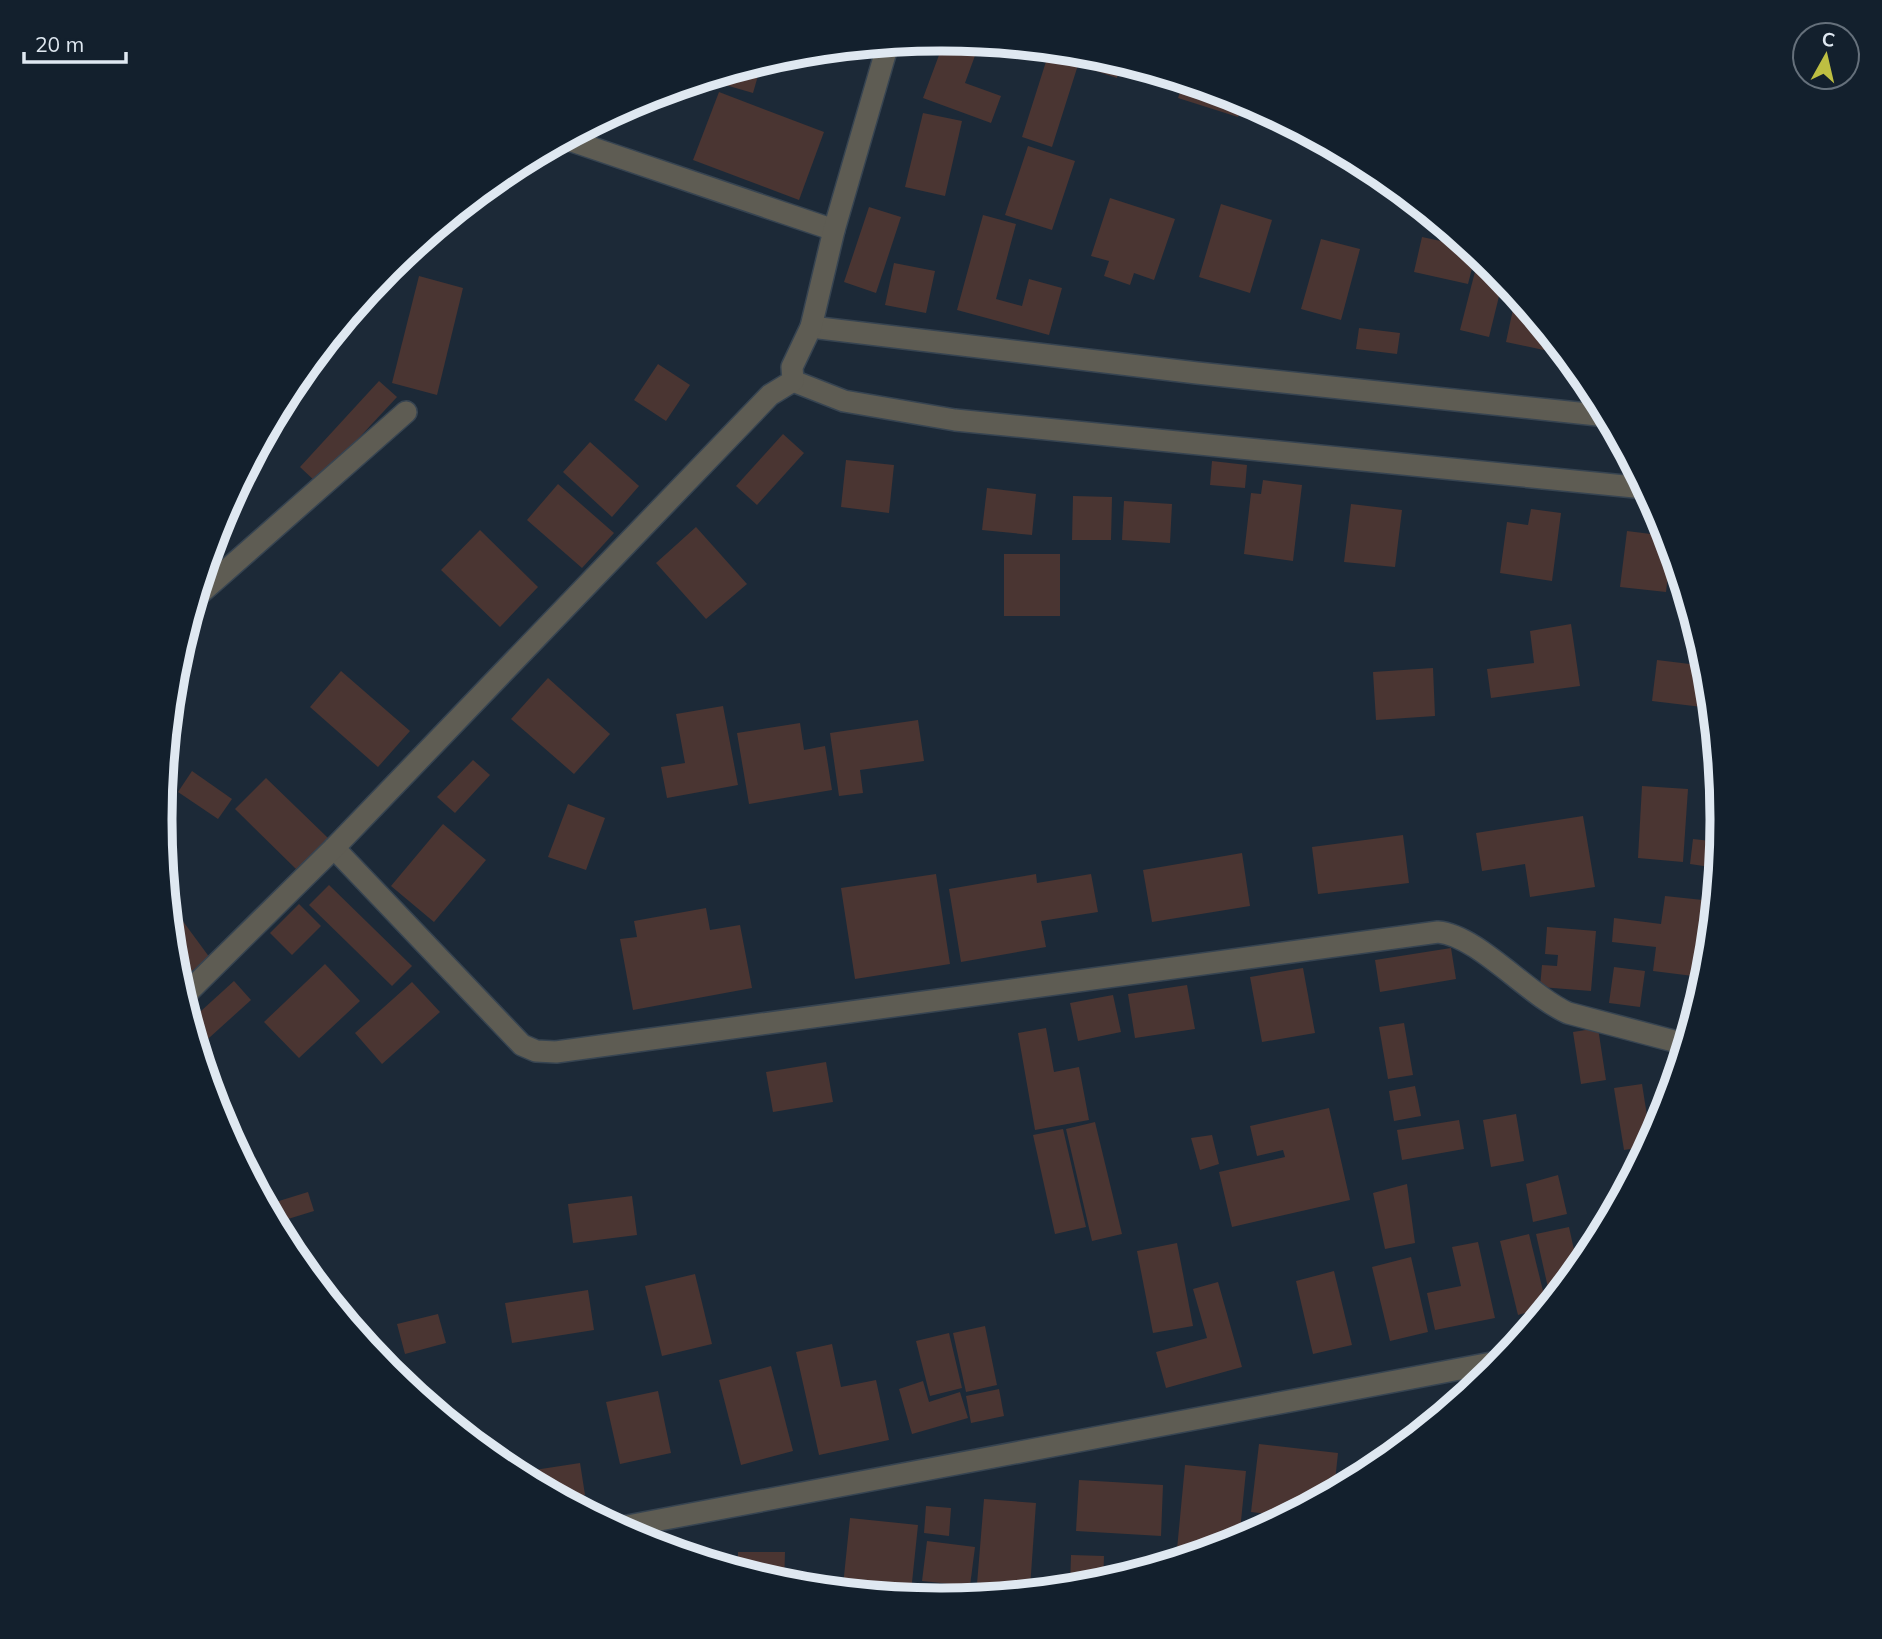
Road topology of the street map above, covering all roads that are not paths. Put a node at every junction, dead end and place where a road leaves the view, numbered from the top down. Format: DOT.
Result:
graph roads {
  1 [pos="886,53"];
  2 [pos="577,143"];
  3 [pos="834,230"];
  4 [pos="811,327"];
  5 [pos="793,381"];
  6 [pos="406,411"];
  7 [pos="1594,415"];
  8 [pos="1634,487"];
  9 [pos="209,586"];
  10 [pos="334,848"];
  11 [pos="191,989"];
  12 [pos="1677,1042"];
  13 [pos="1483,1365"];
  14 [pos="635,1525"];
  1 -- 3 [label="street"];
  2 -- 3 [label="street"];
  3 -- 4 [label="street"];
  4 -- 5 [label="street"];
  4 -- 7 [label="street"];
  5 -- 8 [label="street"];
  5 -- 10 [label="street"];
  6 -- 9 [label="street"];
  10 -- 11 [label="street"];
  10 -- 12 [label="street"];
  13 -- 14 [label="street"];
}
